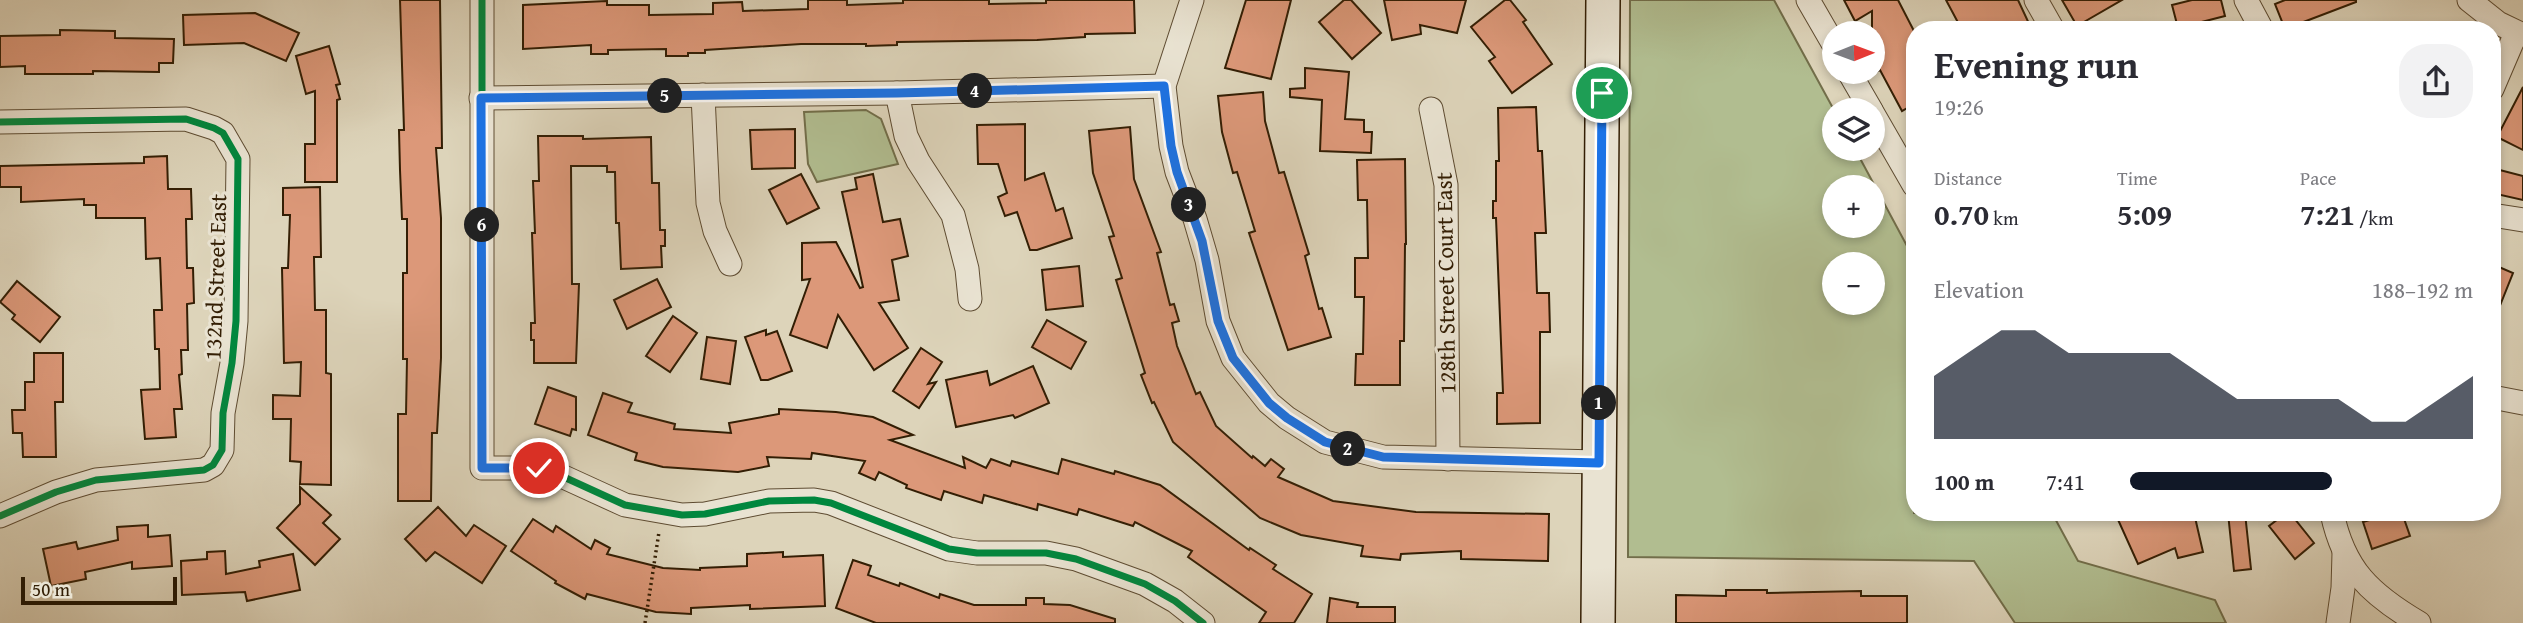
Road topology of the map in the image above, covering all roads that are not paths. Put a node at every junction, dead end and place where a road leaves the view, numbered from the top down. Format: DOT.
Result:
graph roads {
  1 [pos="482,0"];
  2 [pos="1192,0"];
  3 [pos="1603,0"];
  4 [pos="1808,0"];
  5 [pos="2036,0"];
  6 [pos="2246,0"];
  7 [pos="2469,0"];
  8 [pos="2048,21"];
  9 [pos="2257,21"];
  10 [pos="2495,21"];
  11 [pos="1822,24"];
  12 [pos="2501,24"];
  13 [pos="2520,34"];
  14 [pos="2501,71"];
  15 [pos="1164,86"];
  16 [pos="897,93"];
  17 [pos="702,95"];
  18 [pos="481,98"];
  19 [pos="1431,109"];
  20 [pos="0,122"];
  21 [pos="1885,134"];
  22 [pos="1906,171"];
  23 [pos="2501,216"];
  24 [pos="2523,220"];
  25 [pos="730,264"];
  26 [pos="970,299"];
  27 [pos="2501,399"];
  28 [pos="2523,403"];
  29 [pos="1448,459"];
  30 [pos="1599,463"];
  31 [pos="0,516"];
  32 [pos="2335,521"];
  33 [pos="2341,521"];
  34 [pos="2344,550"];
  35 [pos="1203,623"];
  36 [pos="1598,623"];
  37 [pos="2338,623"];
  38 [pos="2419,623"];
  1 -- 18 [label="street"];
  2 -- 15 [label="street"];
  3 -- 30 [label="street"];
  4 -- 11 [label="street"];
  5 -- 8 [label="street"];
  6 -- 9 [label="street"];
  7 -- 10 [label="street"];
  12 -- 13 [label="street"];
  13 -- 14 [label="street"];
  15 -- 16 [label="street"];
  15 -- 29 [label="street"];
  16 -- 17 [label="street"];
  16 -- 26 [label="street"];
  17 -- 18 [label="street"];
  17 -- 25 [label="street"];
  18 -- 35 [label="street"];
  19 -- 29 [label="street, 128th Street Court East"];
  20 -- 31 [label="street, 132nd Street East"];
  21 -- 22 [label="street"];
  23 -- 24 [label="street"];
  27 -- 28 [label="street"];
  29 -- 30 [label="street"];
  30 -- 36 [label="street"];
  32 -- 34 [label="street"];
  33 -- 34 [label="street"];
  34 -- 37 [label="street"];
  34 -- 38 [label="street"];
}
